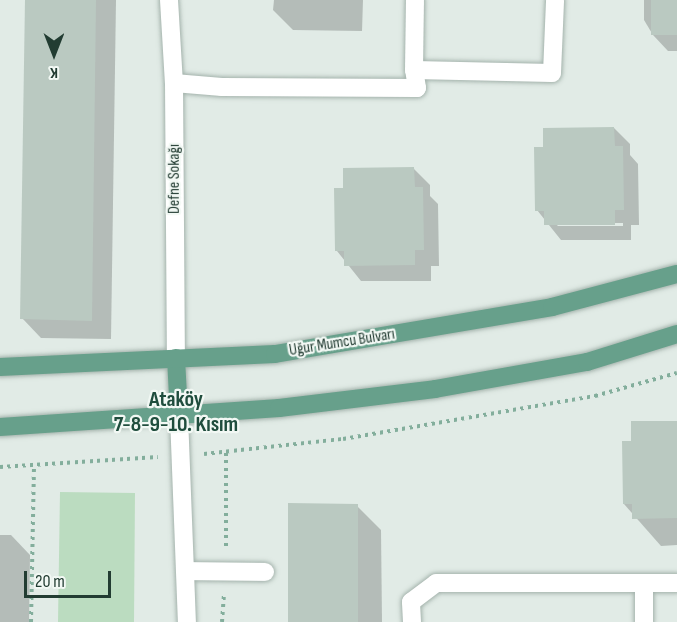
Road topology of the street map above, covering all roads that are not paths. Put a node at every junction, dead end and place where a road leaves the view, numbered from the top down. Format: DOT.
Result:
graph roads {
  1 [pos="169,0"];
  2 [pos="415,0"];
  3 [pos="555,0"];
  4 [pos="414,70"];
  5 [pos="174,83"];
  6 [pos="677,274"];
  7 [pos="677,334"];
  8 [pos="176,358"];
  9 [pos="0,367"];
  10 [pos="179,416"];
  11 [pos="0,427"];
  12 [pos="187,571"];
  13 [pos="265,572"];
  14 [pos="644,583"];
  15 [pos="677,583"];
  16 [pos="187,622"];
  17 [pos="412,622"];
  18 [pos="644,622"];
  1 -- 5 [label="street, Defne Sokağı"];
  2 -- 4 [label="street"];
  3 -- 4 [label="street"];
  4 -- 5 [label="street"];
  5 -- 8 [label="street, Defne Sokağı"];
  6 -- 8 [label="main road, Uğur Mumcu Bulvarı"];
  7 -- 10 [label="main road"];
  8 -- 9 [label="main road, Uğur Mumcu Bulvarı"];
  8 -- 10 [label="main road"];
  10 -- 11 [label="main road"];
  10 -- 12 [label="street"];
  12 -- 13 [label="street"];
  12 -- 16 [label="street"];
  14 -- 15 [label="street"];
  14 -- 17 [label="street"];
  14 -- 18 [label="street"];
}
